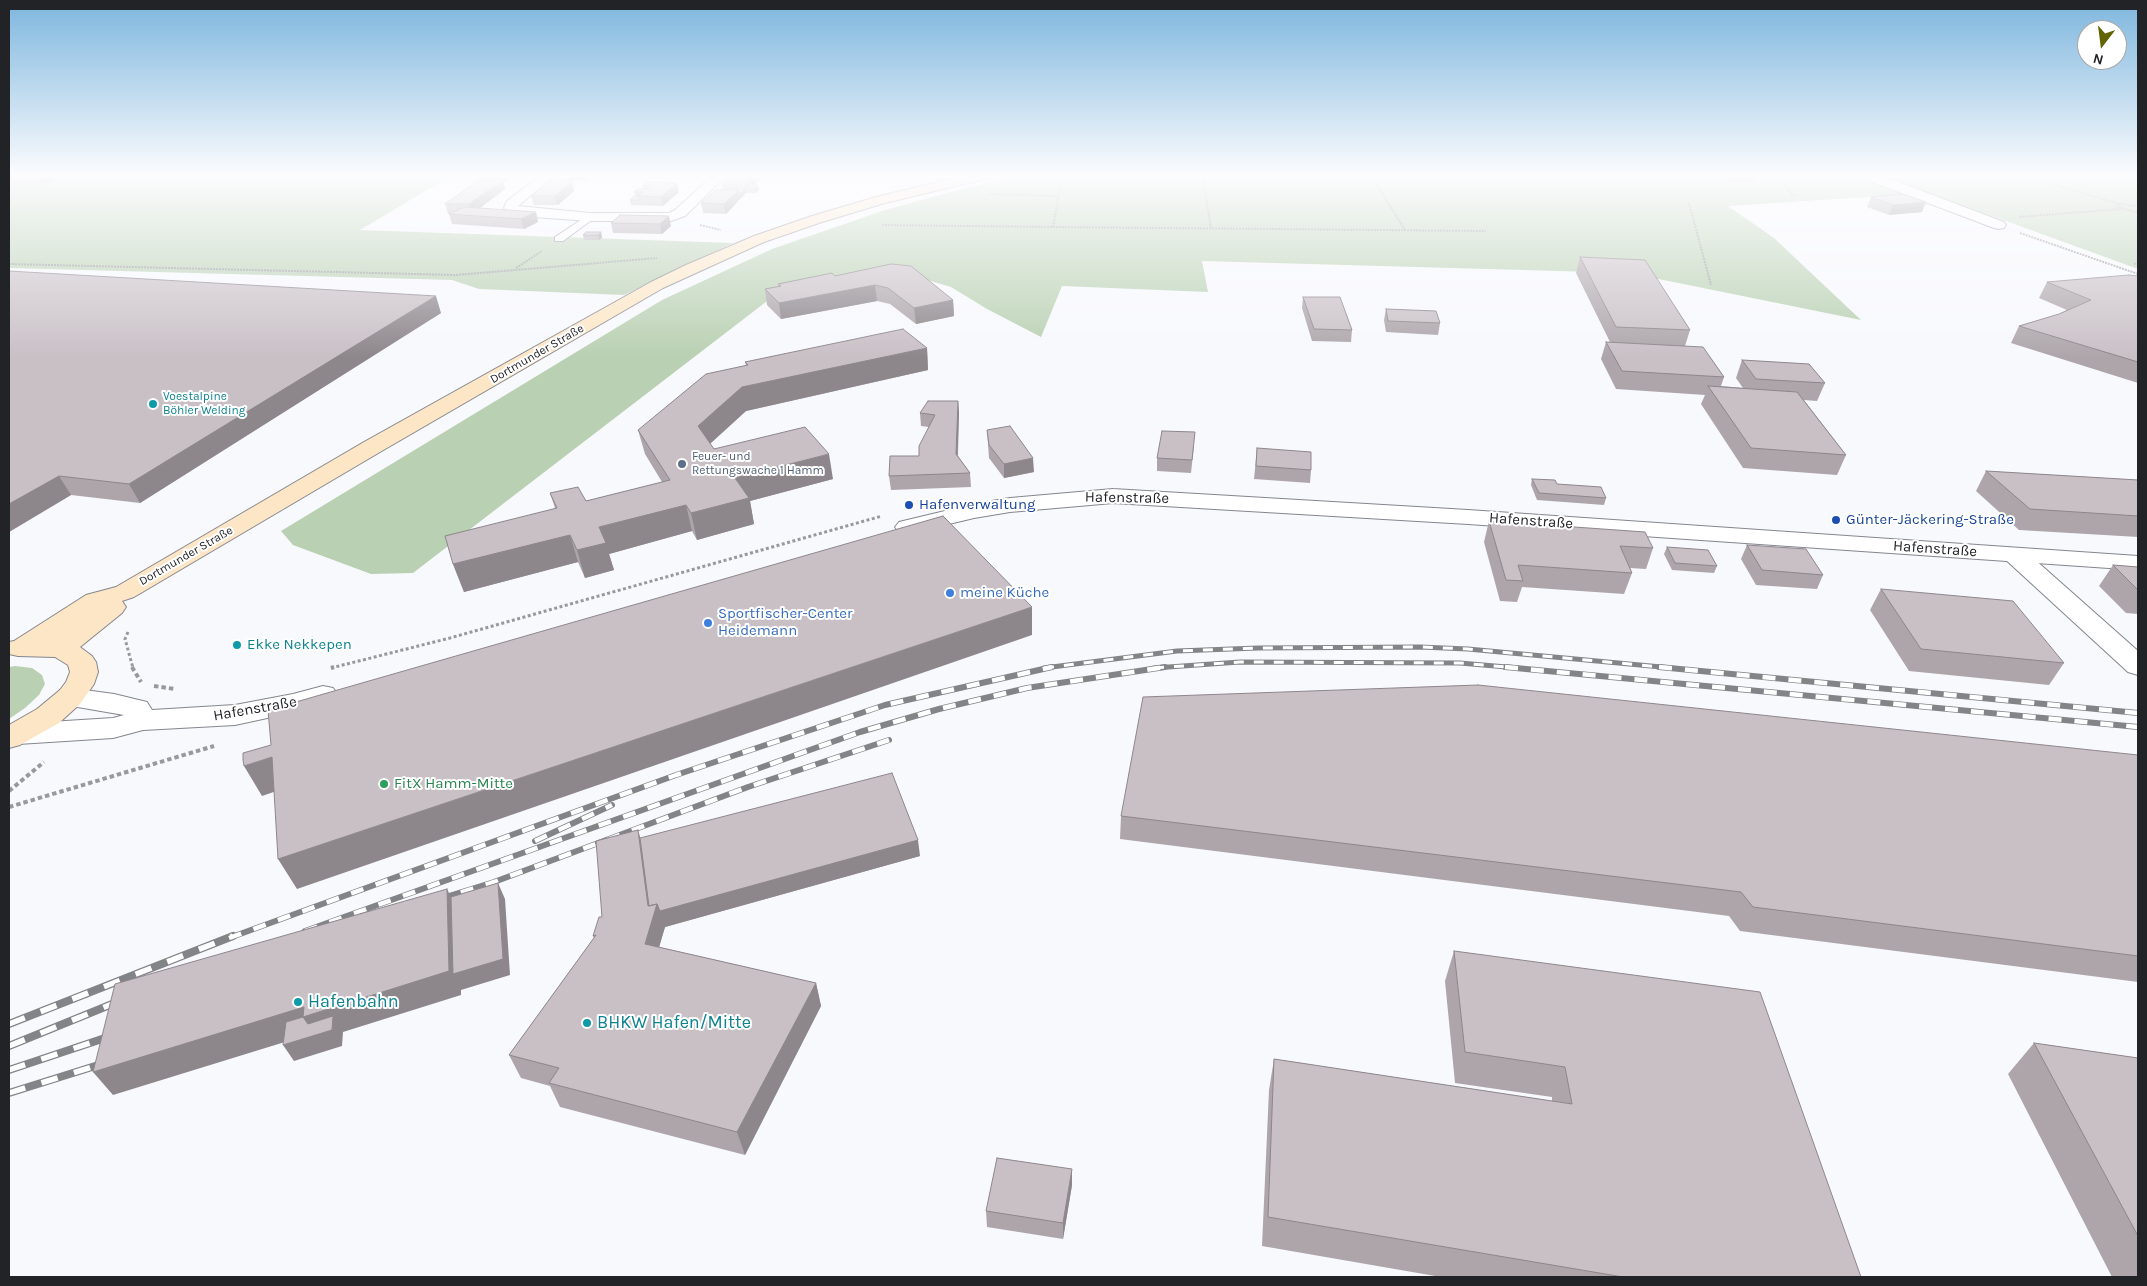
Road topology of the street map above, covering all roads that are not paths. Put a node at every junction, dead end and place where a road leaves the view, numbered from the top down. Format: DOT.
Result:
graph roads {
  1 [pos="562,237"];
  2 [pos="765,237"];
  3 [pos="559,239"];
  4 [pos="884,524"];
  5 [pos="2015,555"];
  6 [pos="2138,563"];
  7 [pos="125,592"];
  8 [pos="16,649"];
  9 [pos="60,649"];
  10 [pos="2138,666"];
  11 [pos="350,687"];
  12 [pos="70,697"];
  13 [pos="143,720"];
  14 [pos="13,736"];
  1 -- 3 [label="lane"];
  2 -- 7 [label="main road, Dortmunder Straße"];
  4 -- 5 [label="street, Hafenstraße"];
  5 -- 6 [label="street, Hafenstraße"];
  5 -- 10 [label="street"];
  7 -- 8 [label="main road, Dortmunder Straße"];
  7 -- 9 [label="main road, Dortmunder Straße"];
  8 -- 9 [label="main road"];
  9 -- 12 [label="main road"];
  11 -- 13 [label="street, Hafenstraße"];
  12 -- 13 [label="street"];
  12 -- 14 [label="main road"];
  13 -- 14 [label="street, Hafenstraße"];
}
